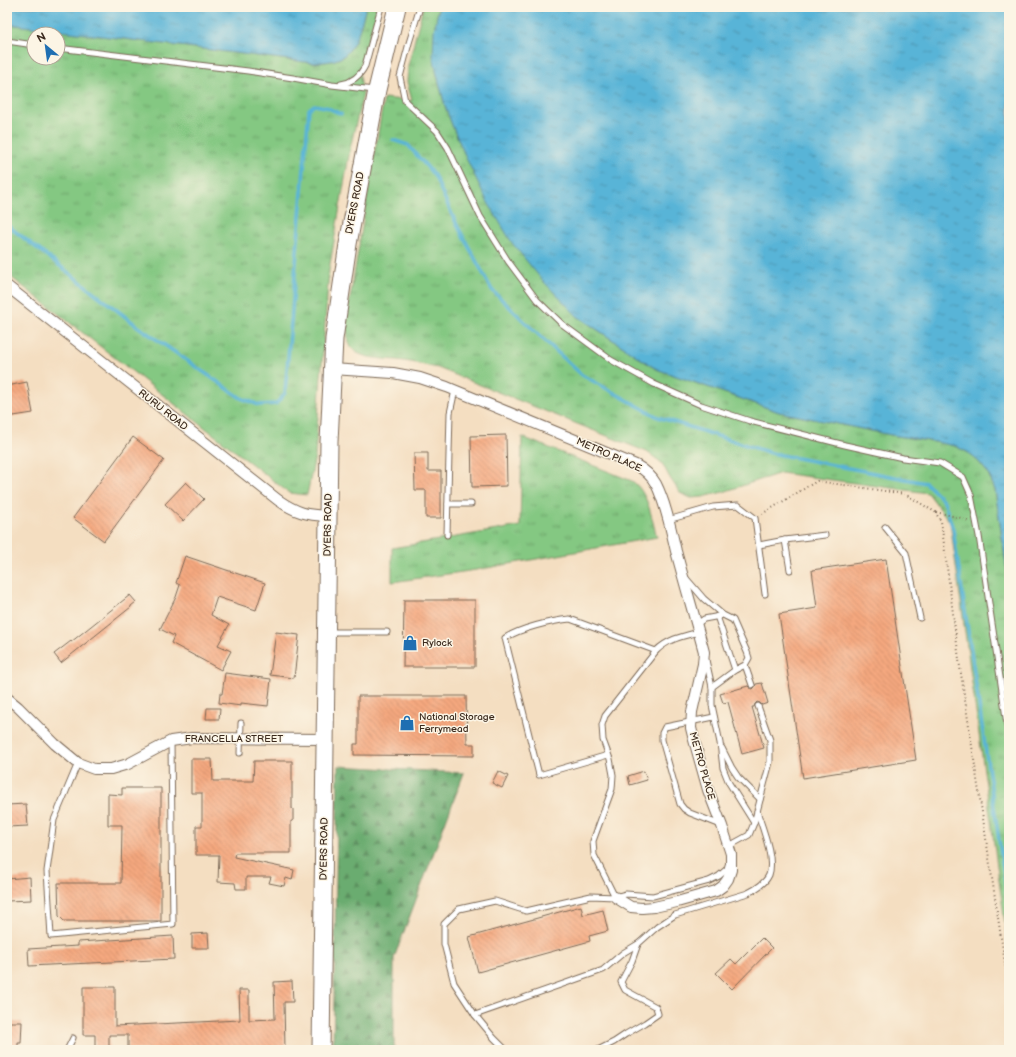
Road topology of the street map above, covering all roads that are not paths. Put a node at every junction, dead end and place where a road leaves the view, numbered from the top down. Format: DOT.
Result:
graph roads {
  1 [pos="381,7"];
  2 [pos="398,7"];
  3 [pos="420,7"];
  4 [pos="7,41"];
  5 [pos="26,44"];
  6 [pos="66,49"];
  7 [pos="332,85"];
  8 [pos="377,90"];
  9 [pos="7,286"];
  10 [pos="332,369"];
  11 [pos="455,390"];
  12 [pos="448,504"];
  13 [pos="471,504"];
  14 [pos="328,516"];
  15 [pos="668,520"];
  16 [pos="885,527"];
  17 [pos="447,535"];
  18 [pos="825,535"];
  19 [pos="785,540"];
  20 [pos="759,544"];
  21 [pos="790,570"];
  22 [pos="682,573"];
  23 [pos="765,594"];
  24 [pos="720,616"];
  25 [pos="920,618"];
  26 [pos="698,628"];
  27 [pos="327,632"];
  28 [pos="387,632"];
  29 [pos="656,651"];
  30 [pos="704,652"];
  31 [pos="745,665"];
  32 [pos="735,670"];
  33 [pos="752,685"];
  34 [pos="712,687"];
  35 [pos="7,698"];
  36 [pos="758,706"];
  37 [pos="714,717"];
  38 [pos="691,721"];
  39 [pos="241,723"];
  40 [pos="241,738"];
  41 [pos="1009,738"];
  42 [pos="326,739"];
  43 [pos="171,741"];
  44 [pos="720,743"];
  45 [pos="240,753"];
  46 [pos="608,755"];
  47 [pos="78,763"];
  48 [pos="760,799"];
  49 [pos="757,811"];
  50 [pos="754,823"];
  51 [pos="722,826"];
  52 [pos="730,850"];
  53 [pos="615,897"];
  54 [pos="638,944"];
  55 [pos="474,1015"];
  56 [pos="73,1038"];
  57 [pos="67,1050"];
  58 [pos="321,1050"];
  59 [pos="506,1050"];
  60 [pos="598,1050"];
  1 -- 7 [label="lane"];
  2 -- 8 [label="highway, DYERS ROAD"];
  3 -- 41 [label="lane"];
  4 -- 5 [label="lane"];
  6 -- 7 [label="lane"];
  7 -- 8 [label="lane"];
  8 -- 10 [label="highway, DYERS ROAD"];
  9 -- 14 [label="street, RURU ROAD"];
  10 -- 11 [label="street, METRO PLACE"];
  10 -- 14 [label="highway, DYERS ROAD"];
  11 -- 12 [label="lane"];
  11 -- 15 [label="street, METRO PLACE"];
  12 -- 13 [label="lane"];
  12 -- 17 [label="lane"];
  14 -- 27 [label="highway, DYERS ROAD"];
  15 -- 20 [label="lane"];
  15 -- 22 [label="street, METRO PLACE"];
  16 -- 25 [label="lane"];
  18 -- 19 [label="lane"];
  19 -- 20 [label="lane"];
  19 -- 21 [label="lane"];
  20 -- 23 [label="lane"];
  22 -- 24 [label="lane"];
  22 -- 26 [label="street, METRO PLACE"];
  24 -- 26 [label="lane"];
  24 -- 31 [label="lane"];
  24 -- 32 [label="lane"];
  26 -- 29 [label="lane"];
  26 -- 30 [label="street, METRO PLACE"];
  27 -- 28 [label="lane"];
  27 -- 42 [label="highway, DYERS ROAD"];
  29 -- 46 [label="lane"];
  29 -- 46 [label="lane"];
  30 -- 34 [label="lane"];
  30 -- 38 [label="street, METRO PLACE"];
  31 -- 32 [label="lane"];
  31 -- 33 [label="lane"];
  32 -- 34 [label="lane"];
  34 -- 37 [label="lane"];
  35 -- 47 [label="street, FRANCELLA STREET"];
  36 -- 48 [label="lane"];
  37 -- 38 [label="lane"];
  37 -- 44 [label="lane"];
  38 -- 51 [label="street, METRO PLACE"];
  38 -- 51 [label="lane"];
  39 -- 40 [label="lane"];
  40 -- 42 [label="street, FRANCELLA STREET"];
  40 -- 43 [label="street, FRANCELLA STREET"];
  40 -- 45 [label="lane"];
  42 -- 58 [label="highway, DYERS ROAD"];
  43 -- 47 [label="street, FRANCELLA STREET"];
  43 -- 47 [label="lane"];
  44 -- 48 [label="lane"];
  44 -- 50 [label="lane"];
  46 -- 53 [label="lane"];
  48 -- 49 [label="lane"];
  49 -- 50 [label="lane"];
  49 -- 54 [label="lane"];
  50 -- 52 [label="lane"];
  51 -- 52 [label="street, METRO PLACE"];
  52 -- 53 [label="street, METRO PLACE"];
  53 -- 55 [label="lane, METRO PLACE"];
  54 -- 55 [label="lane"];
  54 -- 60 [label="lane"];
  55 -- 59 [label="lane, METRO PLACE"];
  56 -- 57 [label="lane"];
}
